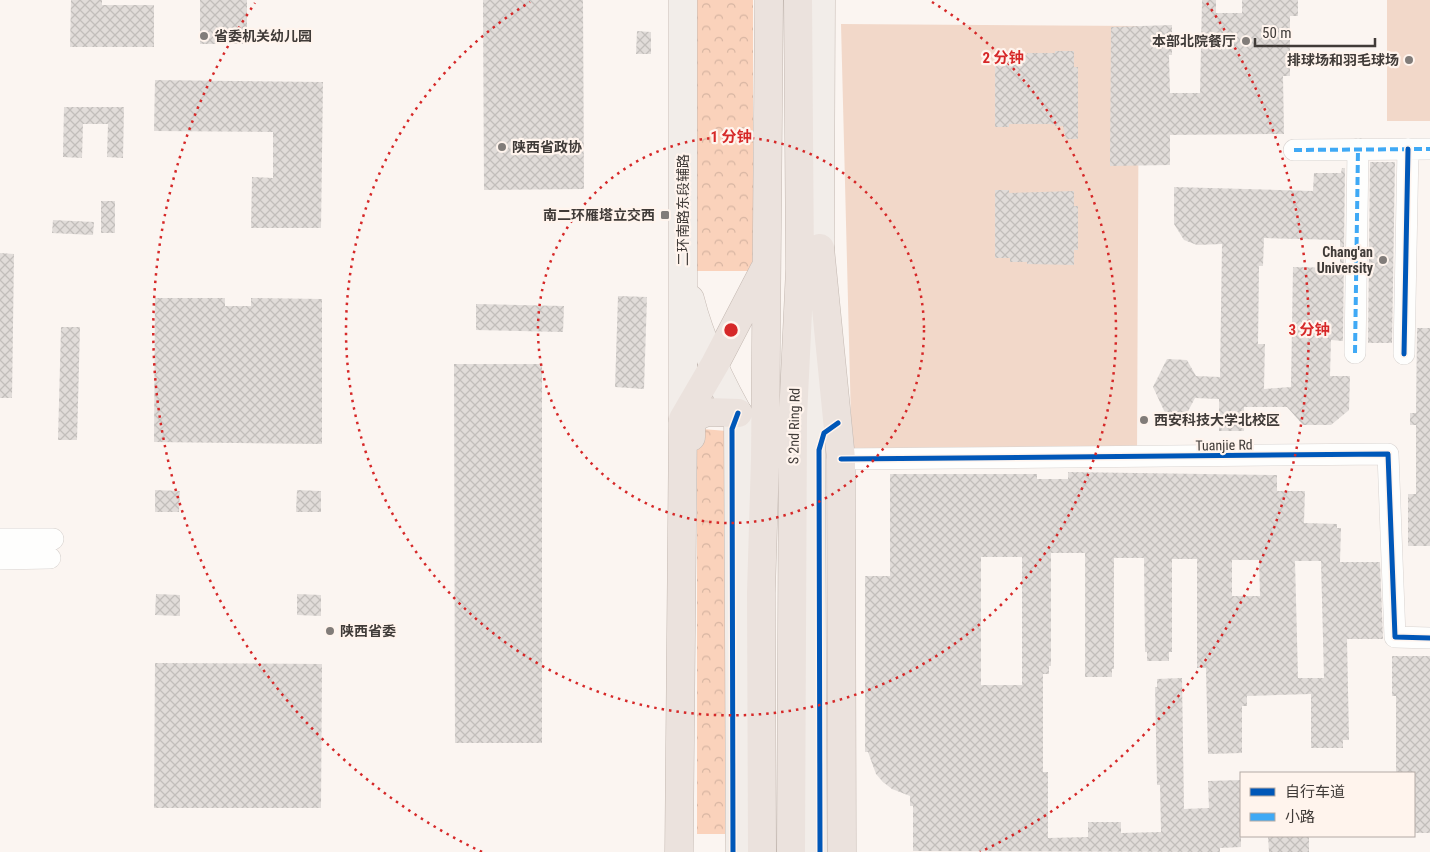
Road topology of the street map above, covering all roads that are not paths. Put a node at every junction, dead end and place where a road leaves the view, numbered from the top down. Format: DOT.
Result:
graph roads {
  1 [pos="683,0"];
  2 [pos="769,0"];
  3 [pos="798,0"];
  4 [pos="821,0"];
  5 [pos="1358,149"];
  6 [pos="1408,149"];
  7 [pos="1430,149"];
  8 [pos="1294,150"];
  9 [pos="820,248"];
  10 [pos="767,264"];
  11 [pos="683,266"];
  12 [pos="1355,353"];
  13 [pos="1404,354"];
  14 [pos="715,364"];
  15 [pos="738,413"];
  16 [pos="683,419"];
  17 [pos="765,459"];
  18 [pos="841,459"];
  19 [pos="0,539"];
  20 [pos="0,559"];
  21 [pos="1430,638"];
  22 [pos="679,852"];
  23 [pos="697,852"];
  24 [pos="740,852"];
  25 [pos="762,852"];
  26 [pos="791,852"];
  27 [pos="813,852"];
  28 [pos="842,852"];
  1 -- 11 [label="main road, 二环南路东段辅路"];
  2 -- 10 [label="highway, S 2nd Ring Rd"];
  3 -- 26 [label="highway, S 2nd Ring Rd"];
  4 -- 9 [label="main road"];
  5 -- 6 [label="street"];
  5 -- 8 [label="street"];
  5 -- 12 [label="street"];
  6 -- 7 [label="street"];
  6 -- 13 [label="street"];
  9 -- 18 [label="highway"];
  9 -- 27 [label="main road"];
  10 -- 14 [label="highway"];
  10 -- 17 [label="highway, S 2nd Ring Rd"];
  11 -- 14 [label="main road"];
  11 -- 16 [label="main road, 二环南路东段辅路"];
  14 -- 15 [label="main road"];
  14 -- 16 [label="highway"];
  15 -- 17 [label="main road"];
  15 -- 23 [label="highway"];
  15 -- 24 [label="main road"];
  16 -- 22 [label="highway"];
  17 -- 25 [label="highway, S 2nd Ring Rd"];
  18 -- 21 [label="street, Tuanjie Rd"];
  18 -- 28 [label="highway"];
  19 -- 20 [label="street"];
}
